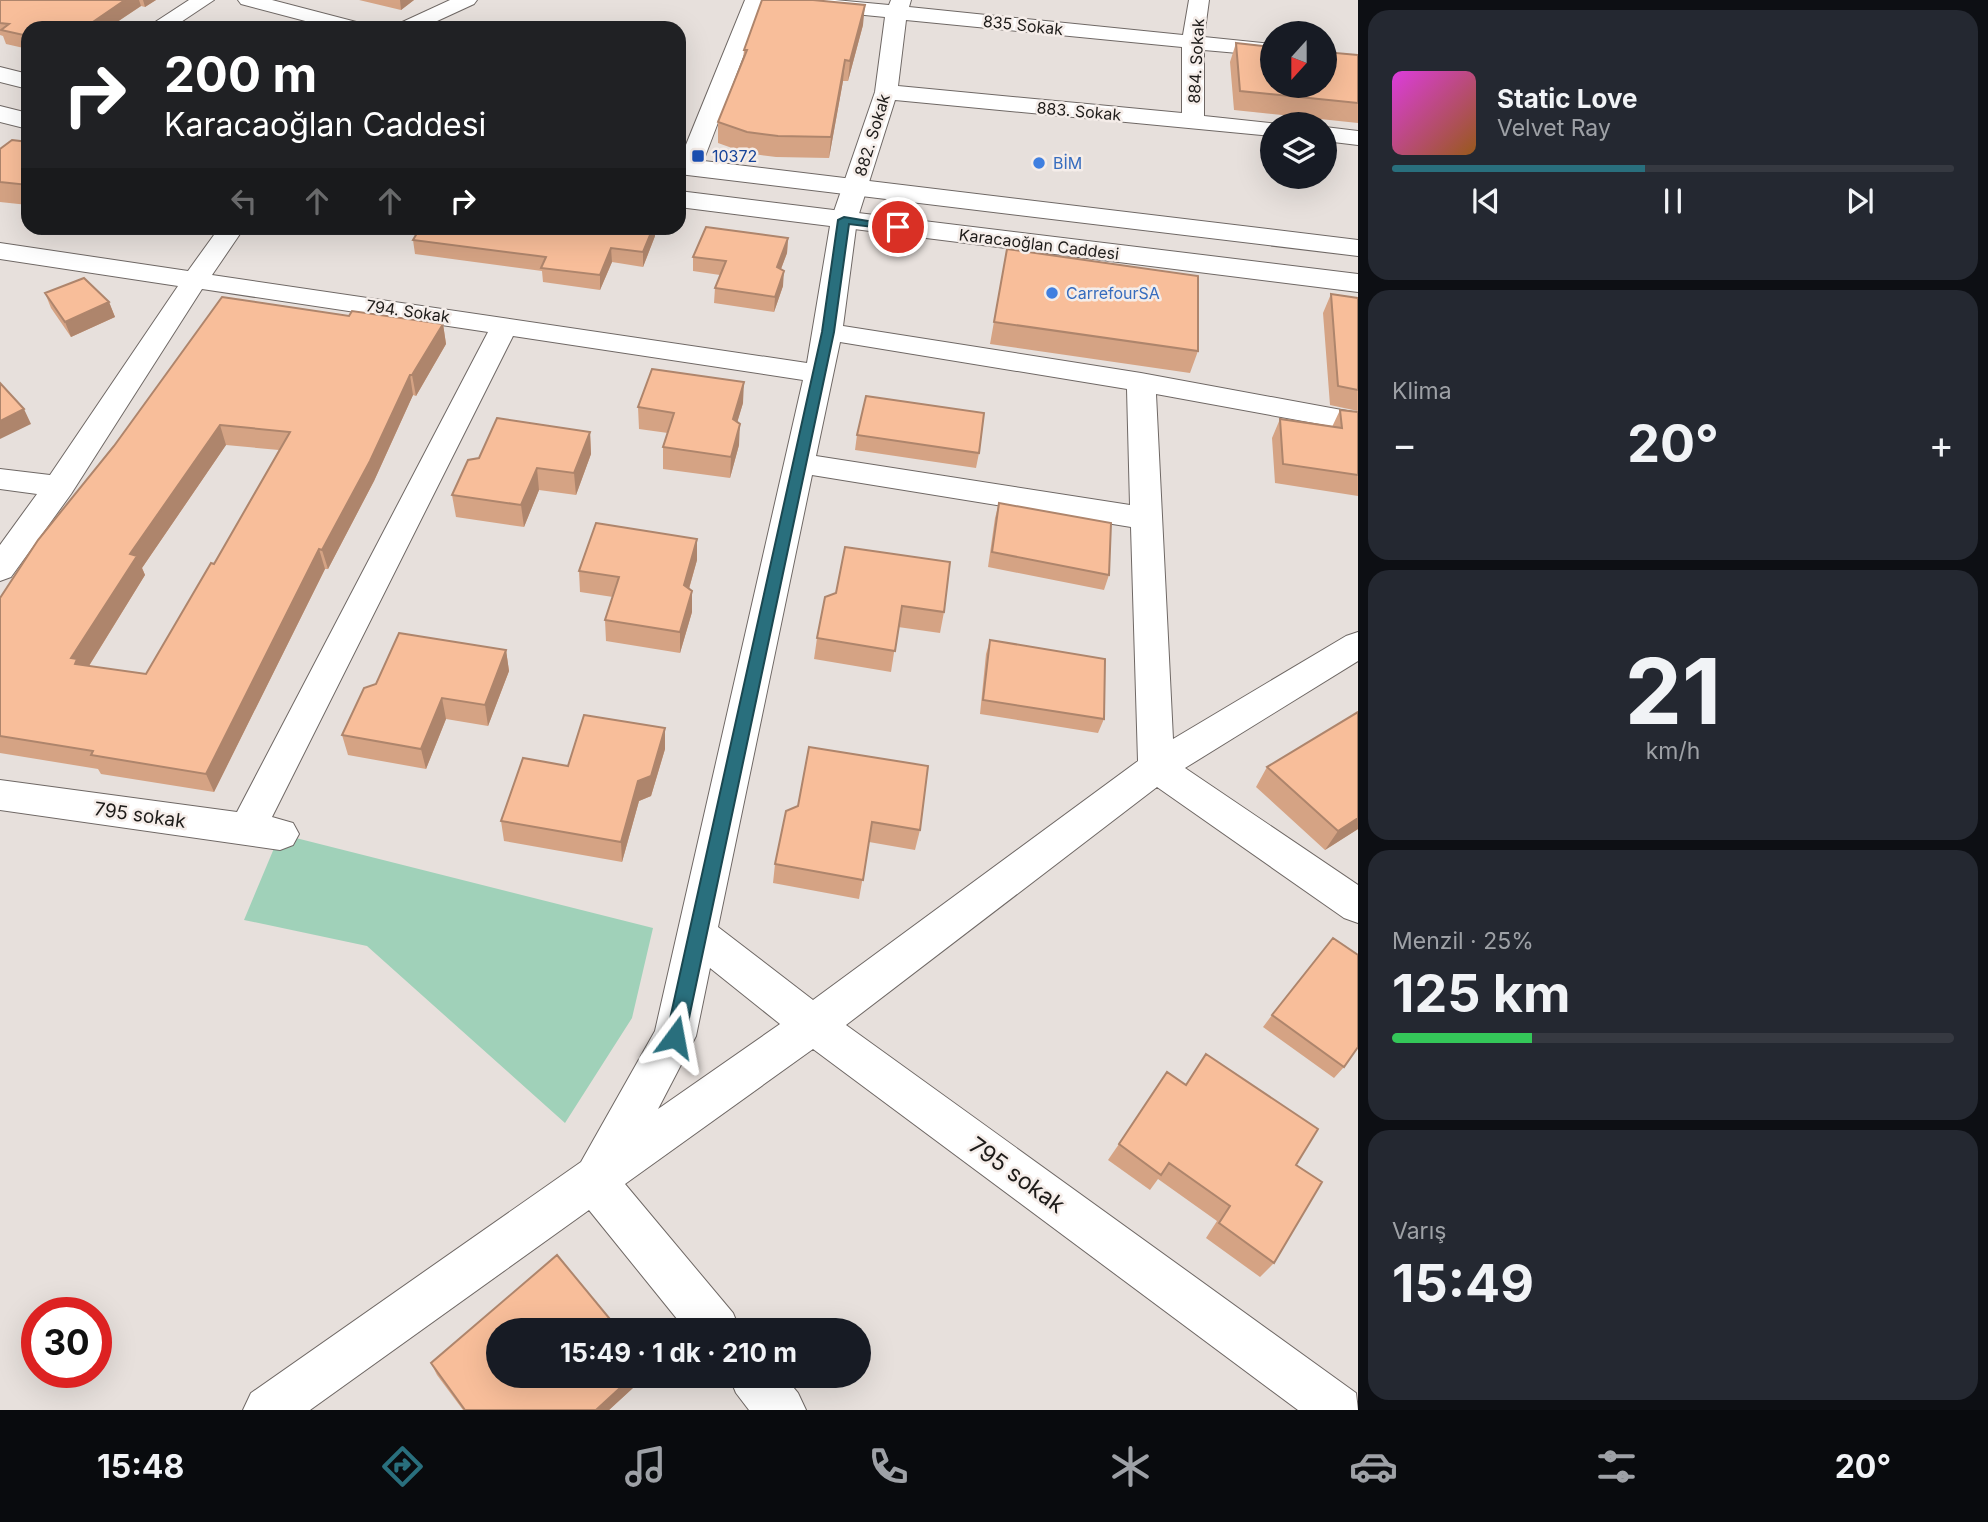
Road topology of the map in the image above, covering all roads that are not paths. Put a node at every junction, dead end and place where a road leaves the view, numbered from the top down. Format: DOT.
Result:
graph roads {
  1 [pos="204,0"];
  2 [pos="248,0"];
  3 [pos="467,0"];
  4 [pos="755,0"];
  5 [pos="773,0"];
  6 [pos="1199,0"];
  7 [pos="898,6"];
  8 [pos="169,21"];
  9 [pos="330,21"];
  10 [pos="420,21"];
  11 [pos="1194,42"];
  12 [pos="1260,49"];
  13 [pos="0,74"];
  14 [pos="21,80"];
  15 [pos="886,92"];
  16 [pos="0,114"];
  17 [pos="21,119"];
  18 [pos="1193,122"];
  19 [pos="1260,128"];
  20 [pos="1337,135"];
  21 [pos="1358,138"];
  22 [pos="686,162"];
  23 [pos="686,167"];
  24 [pos="856,187"];
  25 [pos="686,201"];
  26 [pos="844,220"];
  27 [pos="227,235"];
  28 [pos="1358,248"];
  29 [pos="0,251"];
  30 [pos="193,279"];
  31 [pos="1358,283"];
  32 [pos="505,325"];
  33 [pos="828,332"];
  34 [pos="817,373"];
  35 [pos="1140,382"];
  36 [pos="1358,422"];
  37 [pos="798,463"];
  38 [pos="0,479"];
  39 [pos="60,487"];
  40 [pos="1145,518"];
  41 [pos="0,569"];
  42 [pos="1358,646"];
  43 [pos="1156,767"];
  44 [pos="0,795"];
  45 [pos="1358,906"];
  46 [pos="698,935"];
  47 [pos="813,1025"];
  48 [pos="595,1182"];
  49 [pos="706,1318"];
  50 [pos="763,1388"];
  51 [pos="268,1410"];
  52 [pos="781,1410"];
  53 [pos="1339,1410"];
  1 -- 8 [label="street"];
  2 -- 9 [label="street"];
  3 -- 10 [label="street"];
  4 -- 22 [label="street"];
  5 -- 7 [label="street, 835 Sokak"];
  6 -- 11 [label="street, 884. Sokak"];
  7 -- 11 [label="street, 835 Sokak"];
  7 -- 15 [label="street, 882. Sokak"];
  11 -- 12 [label="street, 835 Sokak"];
  11 -- 18 [label="street, 884. Sokak"];
  13 -- 14 [label="main road"];
  15 -- 18 [label="street, 883. Sokak"];
  15 -- 24 [label="street, 882. Sokak"];
  16 -- 17 [label="main road"];
  18 -- 19 [label="street, 883. Sokak"];
  20 -- 21 [label="street"];
  23 -- 24 [label="main road, Karacaoğlan Caddesi"];
  24 -- 26 [label="street, 882. Sokak"];
  24 -- 28 [label="main road, Karacaoğlan Caddesi"];
  25 -- 26 [label="main road, Karacaoğlan Caddesi"];
  26 -- 31 [label="main road, Karacaoğlan Caddesi"];
  26 -- 33 [label="street, 882. Sokak"];
  27 -- 30 [label="street"];
  29 -- 30 [label="street, 794. Sokak"];
  30 -- 32 [label="street, 794. Sokak"];
  30 -- 39 [label="street"];
  32 -- 34 [label="street, 794. Sokak"];
  32 -- 44 [label="street, 795 sokak"];
  33 -- 34 [label="street, 882. Sokak"];
  33 -- 35 [label="street"];
  34 -- 37 [label="street, 882. Sokak"];
  35 -- 36 [label="street"];
  35 -- 40 [label="street"];
  37 -- 40 [label="street"];
  37 -- 46 [label="street, 882. Sokak"];
  38 -- 39 [label="street"];
  39 -- 41 [label="street"];
  40 -- 43 [label="street"];
  42 -- 43 [label="street"];
  43 -- 45 [label="street"];
  43 -- 47 [label="street"];
  46 -- 47 [label="street, 795 sokak"];
  46 -- 48 [label="street, 882. Sokak"];
  47 -- 48 [label="street"];
  47 -- 53 [label="street, 795 sokak"];
  48 -- 49 [label="street"];
  48 -- 51 [label="street"];
  50 -- 52 [label="street"];
}
